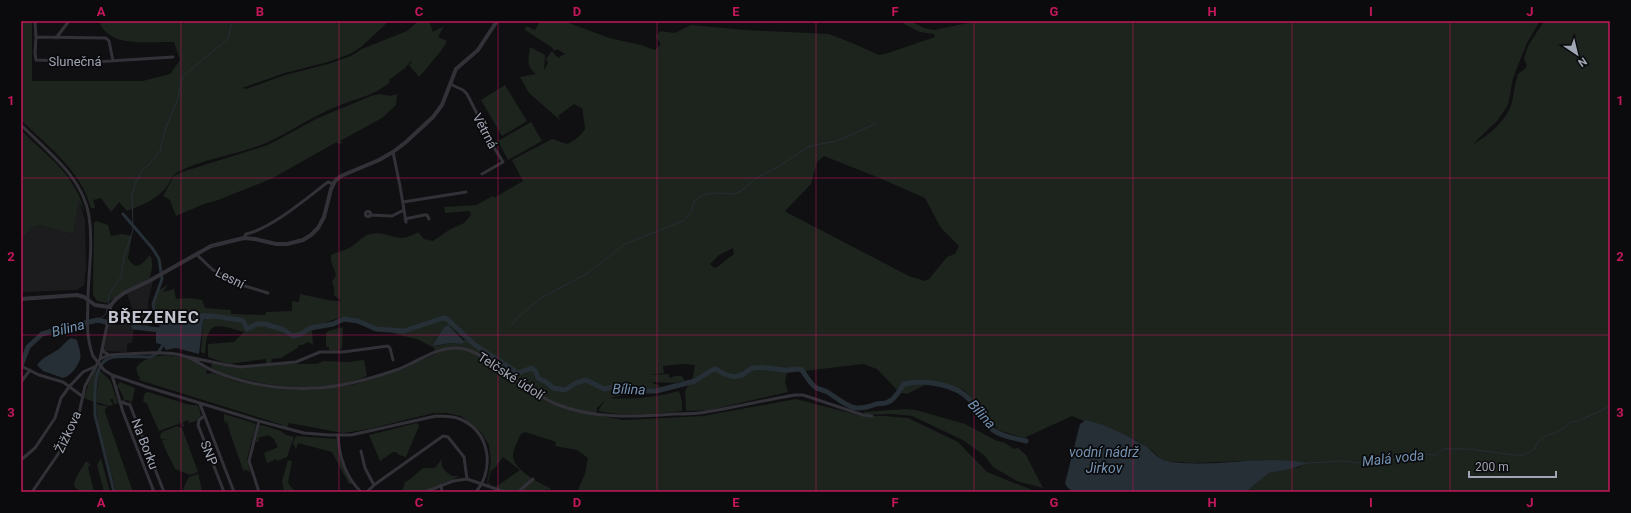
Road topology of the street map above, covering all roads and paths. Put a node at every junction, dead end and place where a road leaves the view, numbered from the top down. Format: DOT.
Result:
graph roads {
  1 [pos="35,21"];
  2 [pos="69,21"];
  3 [pos="497,21"];
  4 [pos="36,37"];
  5 [pos="56,38"];
  6 [pos="173,57"];
  7 [pos="113,61"];
  8 [pos="450,84"];
  9 [pos="21,125"];
  10 [pos="393,152"];
  11 [pos="482,174"];
  12 [pos="333,184"];
  13 [pos="466,192"];
  14 [pos="403,202"];
  15 [pos="404,210"];
  16 [pos="370,215"];
  17 [pos="429,219"];
  18 [pos="244,238"];
  19 [pos="196,254"];
  20 [pos="268,293"];
  21 [pos="21,299"];
  22 [pos="88,300"];
  23 [pos="109,307"];
  24 [pos="101,346"];
  25 [pos="108,355"];
  26 [pos="185,356"];
  27 [pos="100,359"];
  28 [pos="393,360"];
  29 [pos="210,361"];
  30 [pos="21,366"];
  31 [pos="94,367"];
  32 [pos="28,369"];
  33 [pos="210,369"];
  34 [pos="112,375"];
  35 [pos="21,382"];
  36 [pos="69,387"];
  37 [pos="82,396"];
  38 [pos="121,402"];
  39 [pos="200,404"];
  40 [pos="204,416"];
  41 [pos="872,416"];
  42 [pos="259,421"];
  43 [pos="338,435"];
  44 [pos="362,451"];
  45 [pos="21,460"];
  46 [pos="467,479"];
  47 [pos="533,479"];
  48 [pos="374,485"];
  49 [pos="441,485"];
  50 [pos="482,485"];
  51 [pos="32,492"];
  52 [pos="154,492"];
  53 [pos="164,492"];
  54 [pos="224,492"];
  55 [pos="234,492"];
  56 [pos="259,492"];
  57 [pos="360,492"];
  58 [pos="367,492"];
  59 [pos="425,492"];
  60 [pos="442,492"];
  61 [pos="476,492"];
  62 [pos="505,492"];
  63 [pos="518,492"];
  1 -- 4 [label="street, Slunečná"];
  2 -- 5 [label="street, Slunečná"];
  3 -- 8 [label="street"];
  4 -- 5 [label="street, Slunečná"];
  4 -- 7 [label="street, Slunečná"];
  5 -- 7 [label="street, Slunečná"];
  6 -- 7 [label="street, Slunečná"];
  8 -- 10 [label="street"];
  8 -- 11 [label="street, Větrná"];
  9 -- 22 [label="street"];
  10 -- 12 [label="street"];
  10 -- 14 [label="street"];
  12 -- 18 [label="street"];
  12 -- 18 [label="street"];
  13 -- 14 [label="street"];
  14 -- 15 [label="street"];
  15 -- 16 [label="street"];
  15 -- 17 [label="street"];
  18 -- 19 [label="street"];
  19 -- 20 [label="street, Lesní"];
  19 -- 23 [label="street"];
  21 -- 22 [label="street"];
  22 -- 23 [label="street"];
  22 -- 34 [label="street, bridge"];
  23 -- 24 [label="street"];
  24 -- 25 [label="street"];
  24 -- 27 [label="street"];
  25 -- 26 [label="street, Telčské údolí"];
  25 -- 27 [label="street"];
  26 -- 29 [label="street"];
  26 -- 33 [label="street, Telčské údolí"];
  27 -- 31 [label="street"];
  28 -- 29 [label="street"];
  29 -- 33 [label="street"];
  30 -- 32 [label="street"];
  31 -- 36 [label="street"];
  31 -- 37 [label="street, Žižkova"];
  32 -- 35 [label="street"];
  32 -- 36 [label="street"];
  33 -- 41 [label="street, Telčské údolí"];
  34 -- 38 [label="street, Na Borku"];
  34 -- 39 [label="street"];
  36 -- 37 [label="street"];
  36 -- 45 [label="street"];
  37 -- 51 [label="street, Žižkova"];
  38 -- 52 [label="street, Na Borku"];
  38 -- 53 [label="street, Na Borku"];
  39 -- 40 [label="street, SNP"];
  39 -- 42 [label="street"];
  40 -- 54 [label="street, SNP"];
  40 -- 55 [label="street, SNP"];
  42 -- 43 [label="street"];
  42 -- 56 [label="street"];
  43 -- 50 [label="street"];
  43 -- 57 [label="street"];
  44 -- 48 [label="street"];
  46 -- 48 [label="street"];
  46 -- 49 [label="street"];
  46 -- 50 [label="street"];
  47 -- 63 [label="street"];
  48 -- 58 [label="street"];
  49 -- 59 [label="street"];
  49 -- 60 [label="street"];
  50 -- 61 [label="street"];
  50 -- 62 [label="street"];
}
